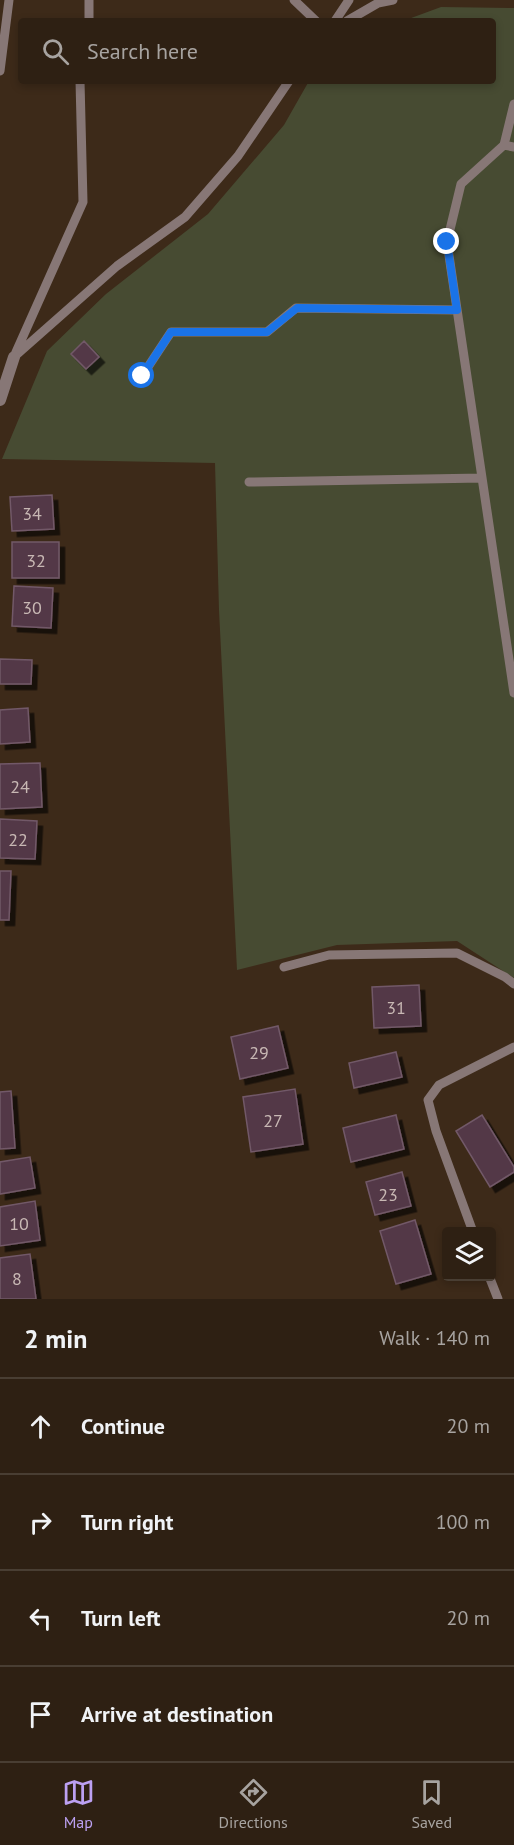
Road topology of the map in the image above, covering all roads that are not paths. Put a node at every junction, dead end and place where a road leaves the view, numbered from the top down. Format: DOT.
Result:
graph roads {
  1 [pos="9,0"];
  2 [pos="89,0"];
  3 [pos="294,0"];
  4 [pos="349,0"];
  5 [pos="393,0"];
  6 [pos="89,18"];
  7 [pos="313,18"];
  8 [pos="337,18"];
  9 [pos="352,18"];
  10 [pos="0,71"];
  11 [pos="80,84"];
  12 [pos="287,84"];
  13 [pos="514,104"];
  14 [pos="504,145"];
  15 [pos="514,147"];
  16 [pos="457,310"];
  17 [pos="13,358"];
  18 [pos="142,376"];
  19 [pos="0,400"];
  20 [pos="482,478"];
  21 [pos="249,483"];
  22 [pos="514,693"];
  23 [pos="284,967"];
  24 [pos="514,984"];
  25 [pos="514,1047"];
  26 [pos="471,1227"];
  27 [pos="491,1281"];
  28 [pos="498,1299"];
  1 -- 10 [label="lane"];
  2 -- 6 [label="lane"];
  3 -- 7 [label="lane"];
  4 -- 8 [label="lane"];
  5 -- 9 [label="lane"];
  11 -- 17 [label="lane"];
  12 -- 17 [label="lane"];
  13 -- 14 [label="lane"];
  14 -- 15 [label="lane"];
  14 -- 16 [label="lane"];
  16 -- 18 [label="lane"];
  16 -- 20 [label="lane"];
  17 -- 19 [label="street"];
  20 -- 21 [label="lane"];
  20 -- 22 [label="lane"];
  23 -- 24 [label="lane"];
  25 -- 26 [label="lane"];
  27 -- 28 [label="lane"];
}
